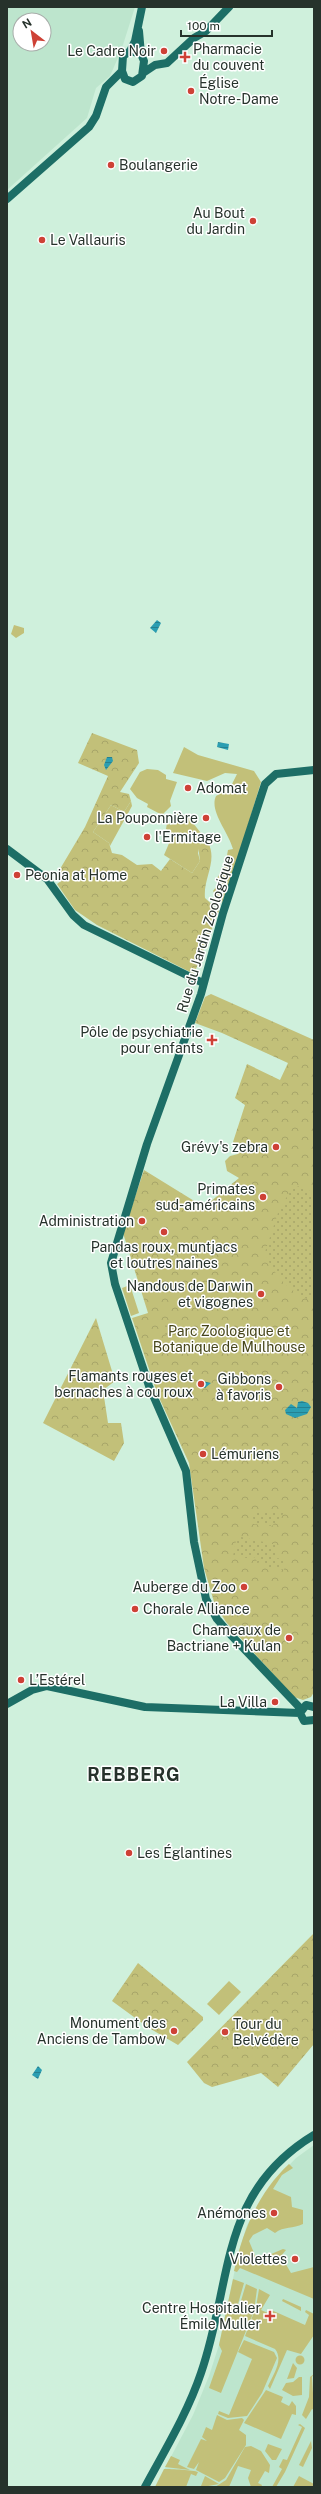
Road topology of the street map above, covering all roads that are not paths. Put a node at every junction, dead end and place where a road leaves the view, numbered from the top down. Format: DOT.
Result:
graph roads {
  1 [pos="142,7"];
  2 [pos="229,7"];
  3 [pos="138,28"];
  4 [pos="130,51"];
  5 [pos="174,55"];
  6 [pos="142,56"];
  7 [pos="122,71"];
  8 [pos="144,73"];
  9 [pos="125,79"];
  10 [pos="107,85"];
  11 [pos="7,199"];
  12 [pos="314,770"];
  13 [pos="7,849"];
  14 [pos="203,983"];
  15 [pos="7,1704"];
  16 [pos="314,1707"];
  17 [pos="301,1711"];
  18 [pos="313,1722"];
  19 [pos="314,2135"];
  20 [pos="145,2487"];
  1 -- 3 [label="main road"];
  2 -- 5 [label="main road"];
  3 -- 4 [label="main road"];
  3 -- 6 [label="main road"];
  4 -- 6 [label="main road"];
  4 -- 7 [label="main road"];
  5 -- 6 [label="main road"];
  5 -- 8 [label="main road"];
  6 -- 8 [label="main road"];
  7 -- 9 [label="main road"];
  7 -- 10 [label="main road"];
  8 -- 9 [label="main road"];
  9 -- 10 [label="main road"];
  10 -- 11 [label="main road"];
  12 -- 14 [label="main road, Rue du Jardin Zoologique"];
  13 -- 14 [label="main road"];
  14 -- 17 [label="main road, Rue du Jardin Zoologique"];
  15 -- 17 [label="main road"];
  16 -- 17 [label="main road"];
  17 -- 18 [label="main road, Rue du Jardin Zoologique"];
  19 -- 20 [label="main road"];
}
